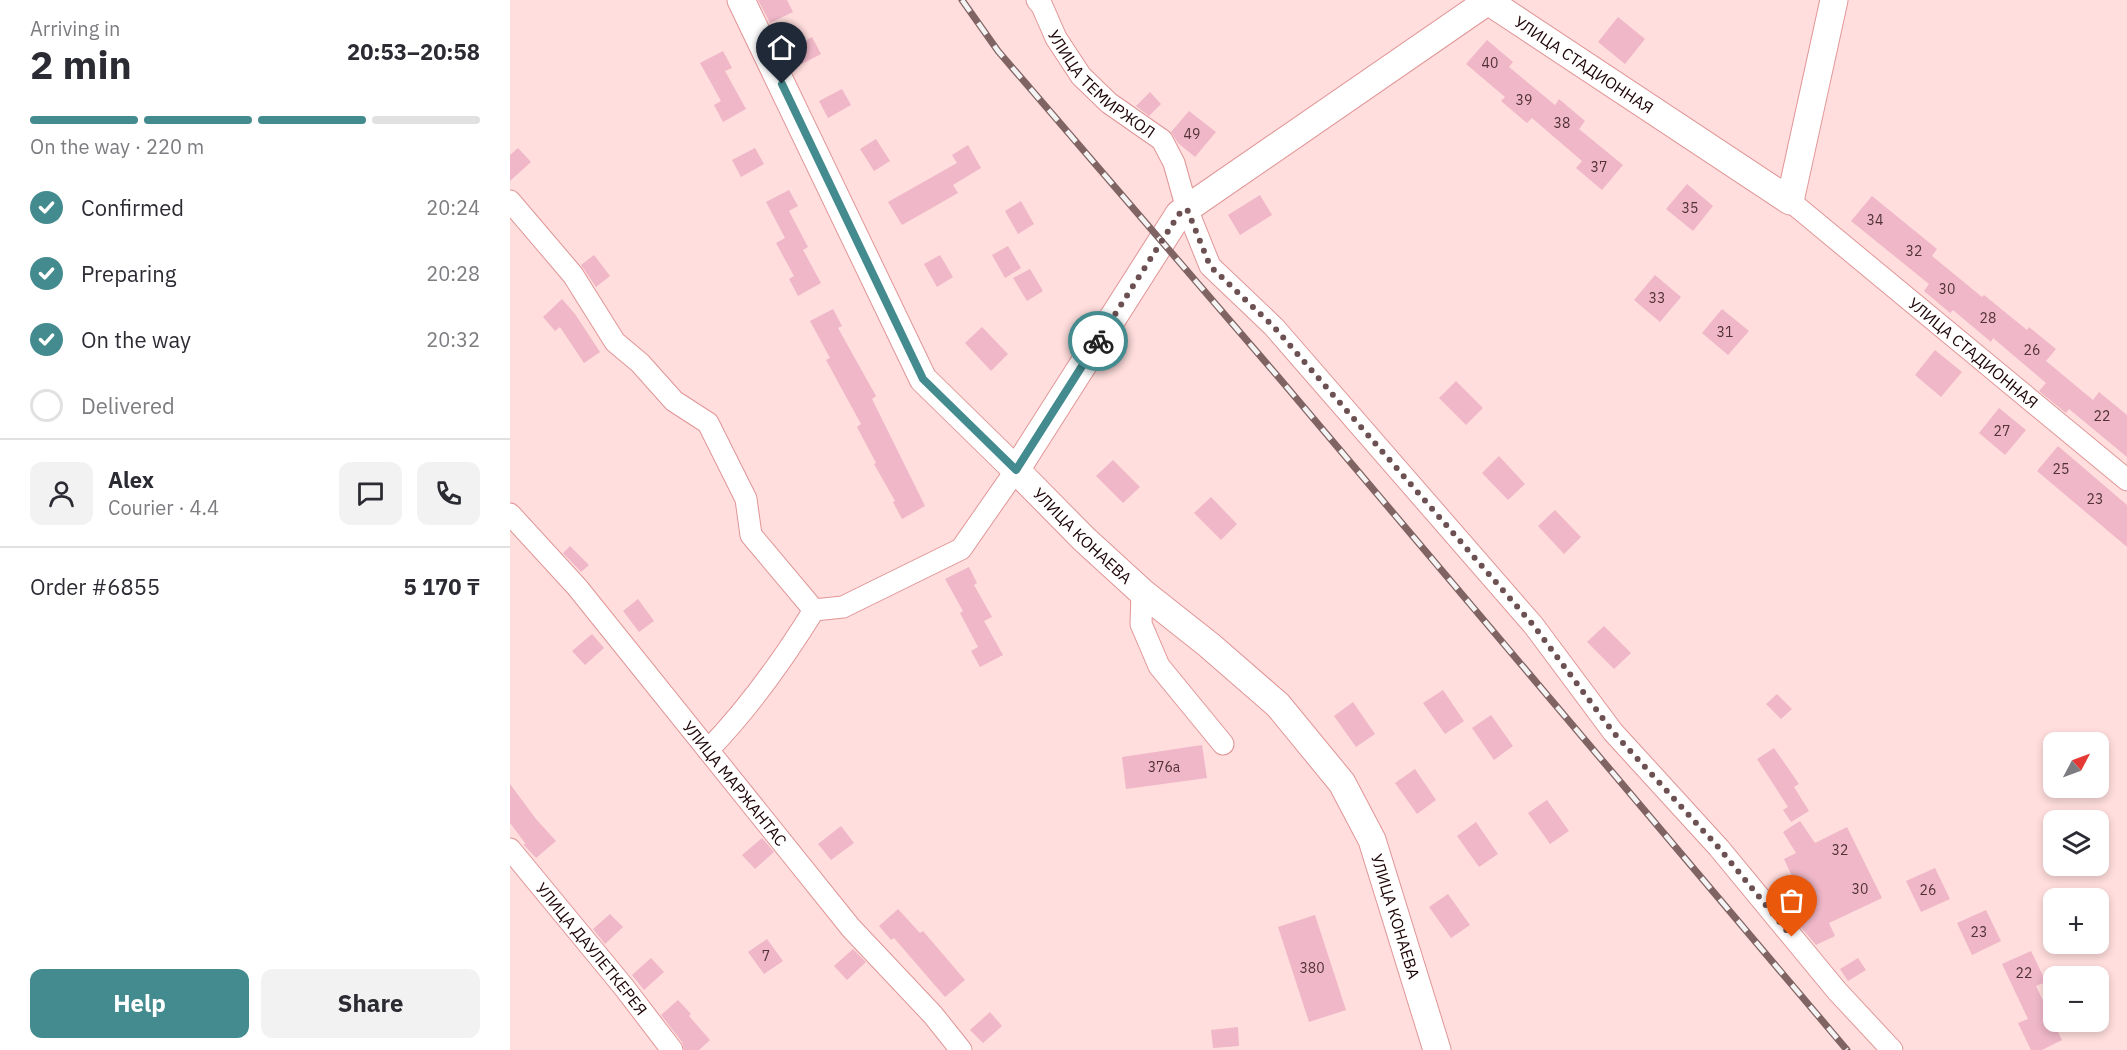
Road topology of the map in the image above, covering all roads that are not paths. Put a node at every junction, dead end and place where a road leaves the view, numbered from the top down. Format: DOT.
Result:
graph roads {
  1 [pos="741,0"];
  2 [pos="1037,0"];
  3 [pos="1834,0"];
  4 [pos="510,201"];
  5 [pos="1790,201"];
  6 [pos="1187,209"];
  7 [pos="1016,470"];
  8 [pos="2127,480"];
  9 [pos="510,514"];
  10 [pos="1142,592"];
  11 [pos="814,610"];
  12 [pos="1223,744"];
  13 [pos="708,750"];
  14 [pos="510,849"];
  15 [pos="672,1050"];
  16 [pos="961,1050"];
  17 [pos="1437,1050"];
  18 [pos="1892,1050"];
  1 -- 7 [label="street, УЛИЦА КОНАЕВА"];
  2 -- 6 [label="street, УЛИЦА ТЕМИРЖОЛ"];
  3 -- 5 [label="street"];
  4 -- 11 [label="street"];
  5 -- 6 [label="street, УЛИЦА СТАДИОННАЯ"];
  5 -- 8 [label="street, УЛИЦА СТАДИОННАЯ"];
  6 -- 7 [label="street, УЛИЦА СТАДИОННАЯ"];
  6 -- 18 [label="street, УЛИЦА ТЕМИРЖОЛ"];
  7 -- 10 [label="street, УЛИЦА КОНАЕВА"];
  7 -- 11 [label="street"];
  9 -- 13 [label="street, УЛИЦА МАРЖАНТАС"];
  10 -- 12 [label="street"];
  10 -- 17 [label="street, УЛИЦА КОНАЕВА"];
  11 -- 13 [label="street"];
  13 -- 16 [label="street, УЛИЦА МАРЖАНТАС"];
  14 -- 15 [label="street, УЛИЦА ДАУЛЕТКЕРЕЯ"];
}
